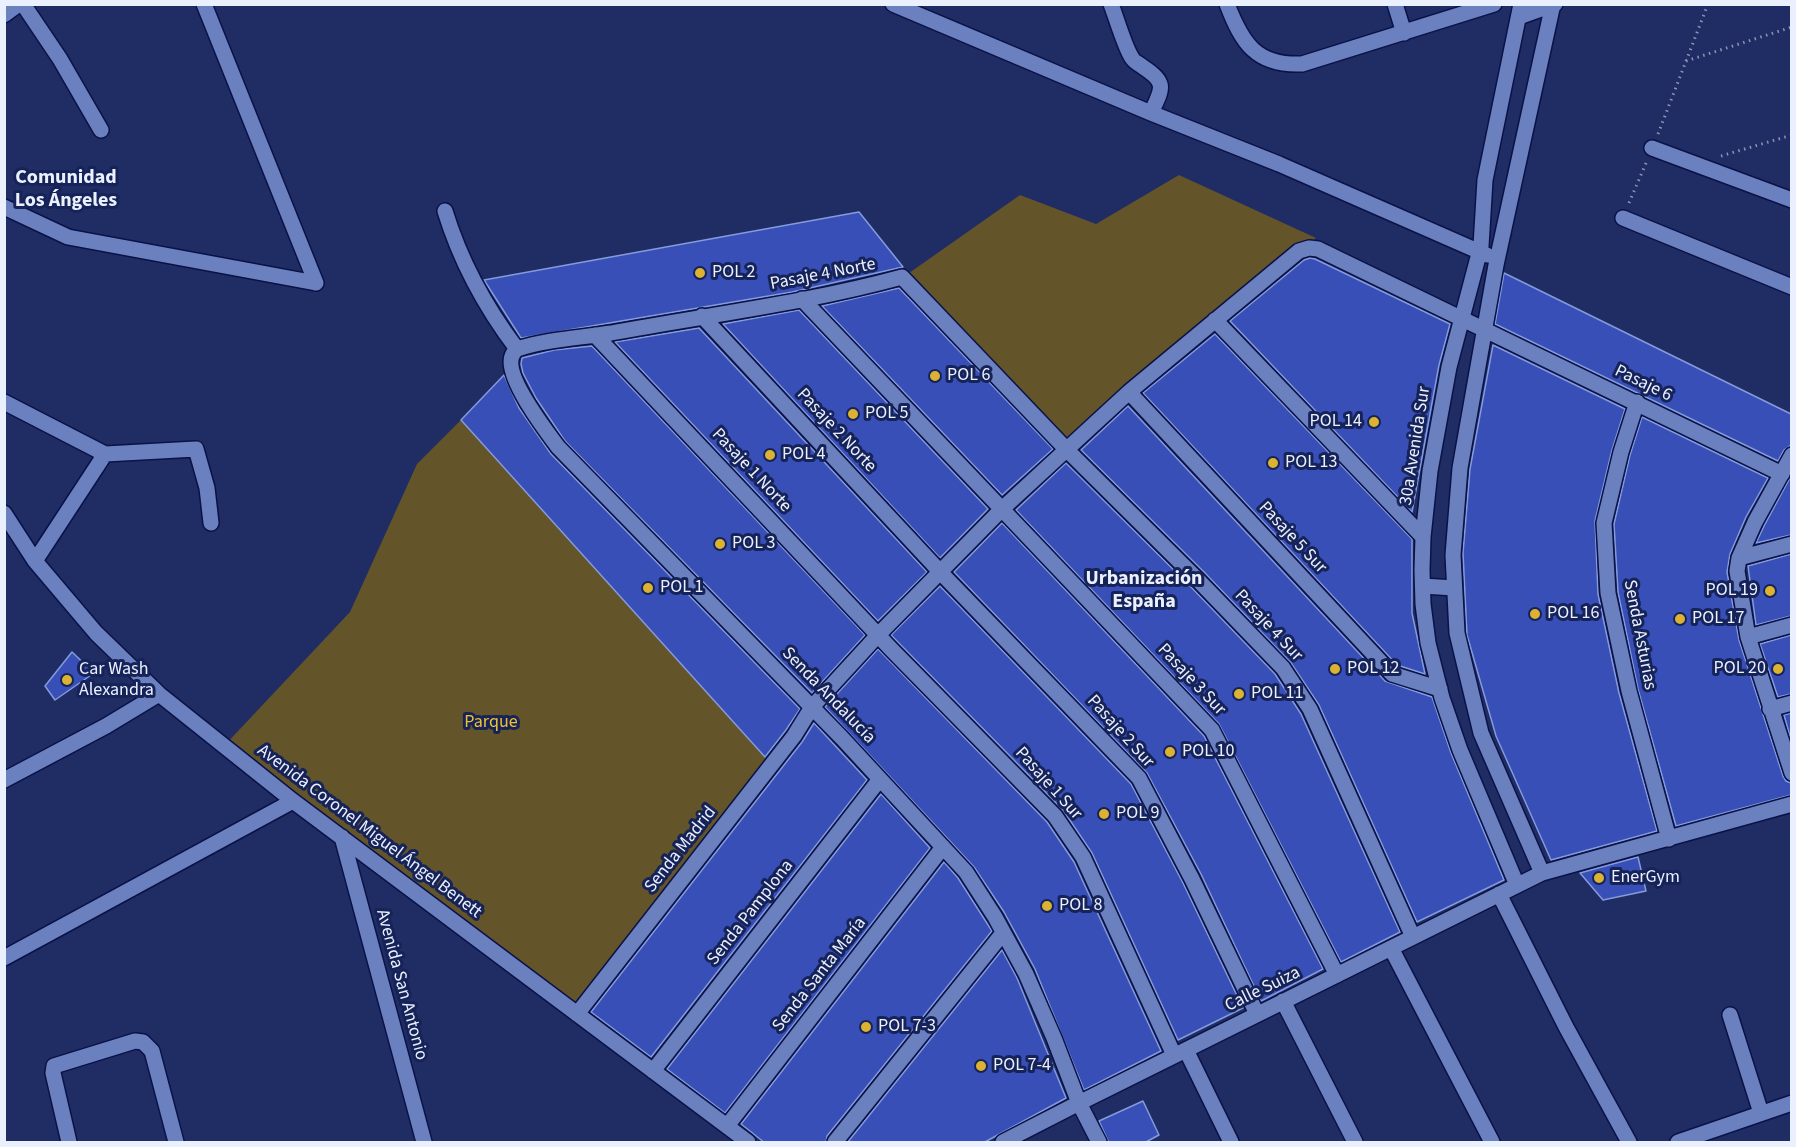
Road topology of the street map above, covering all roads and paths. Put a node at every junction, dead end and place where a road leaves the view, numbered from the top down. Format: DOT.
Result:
graph roads {
  1 [pos="21,4"];
  2 [pos="204,4"];
  3 [pos="892,4"];
  4 [pos="1111,4"];
  5 [pos="1227,4"];
  6 [pos="1395,4"];
  7 [pos="1494,4"];
  8 [pos="1708,4"];
  9 [pos="1553,5"];
  10 [pos="1520,11"];
  11 [pos="4,15"];
  12 [pos="1791,27"];
  13 [pos="1404,33"];
  14 [pos="1686,61"];
  15 [pos="1151,114"];
  16 [pos="101,130"];
  17 [pos="1791,135"];
  18 [pos="1652,148"];
  19 [pos="1698,164"];
  20 [pos="1791,200"];
  21 [pos="4,207"];
  22 [pos="446,211"];
  23 [pos="1623,218"];
  24 [pos="1479,252"];
  25 [pos="1497,260"];
  26 [pos="1791,287"];
  27 [pos="802,299"];
  28 [pos="702,316"];
  29 [pos="1462,318"];
  30 [pos="1215,320"];
  31 [pos="1485,330"];
  32 [pos="596,335"];
  33 [pos="517,348"];
  34 [pos="1129,392"];
  35 [pos="4,402"];
  36 [pos="1637,402"];
  37 [pos="1065,449"];
  38 [pos="105,454"];
  39 [pos="1791,455"];
  40 [pos="1782,474"];
  41 [pos="1002,509"];
  42 [pos="4,513"];
  43 [pos="211,522"];
  44 [pos="1423,537"];
  45 [pos="1791,544"];
  46 [pos="1739,558"];
  47 [pos="35,561"];
  48 [pos="941,572"];
  49 [pos="1423,586"];
  50 [pos="1454,588"];
  51 [pos="1791,626"];
  52 [pos="878,634"];
  53 [pos="1748,637"];
  54 [pos="1440,689"];
  55 [pos="159,694"];
  56 [pos="1791,703"];
  57 [pos="812,707"];
  58 [pos="1770,709"];
  59 [pos="1791,773"];
  60 [pos="880,779"];
  61 [pos="4,780"];
  62 [pos="293,801"];
  63 [pos="1791,804"];
  64 [pos="342,837"];
  65 [pos="1669,839"];
  66 [pos="943,847"];
  67 [pos="1542,873"];
  68 [pos="1517,885"];
  69 [pos="1499,894"];
  70 [pos="1003,933"];
  71 [pos="1413,937"];
  72 [pos="1391,948"];
  73 [pos="4,958"];
  74 [pos="1337,975"];
  75 [pos="1283,1001"];
  76 [pos="577,1014"];
  77 [pos="1257,1014"];
  78 [pos="1730,1016"];
  79 [pos="1180,1053"];
  80 [pos="653,1071"];
  81 [pos="1079,1103"];
  82 [pos="1791,1103"];
  83 [pos="1761,1113"];
  84 [pos="727,1126"];
  85 [pos="69,1143"];
  86 [pos="176,1143"];
  87 [pos="424,1143"];
  88 [pos="748,1143"];
  89 [pos="835,1143"];
  90 [pos="1003,1143"];
  91 [pos="1099,1143"];
  92 [pos="1231,1143"];
  93 [pos="1355,1143"];
  94 [pos="1492,1143"];
  95 [pos="1629,1143"];
  96 [pos="1678,1143"];
  1 -- 11 [label="street"];
  1 -- 16 [label="street"];
  2 -- 21 [label="street"];
  3 -- 15 [label="street"];
  4 -- 15 [label="street"];
  5 -- 13 [label="street"];
  6 -- 13 [label="street"];
  7 -- 13 [label="street"];
  8 -- 14 [label="path"];
  9 -- 10 [label="street"];
  9 -- 25 [label="street"];
  10 -- 24 [label="street, 30a Avenida Sur"];
  12 -- 14 [label="path"];
  14 -- 18 [label="path"];
  15 -- 24 [label="street"];
  17 -- 19 [label="path"];
  18 -- 19 [label="street"];
  18 -- 23 [label="path"];
  19 -- 20 [label="street"];
  22 -- 33 [label="street"];
  23 -- 26 [label="street"];
  24 -- 25 [label="street"];
  24 -- 29 [label="street, 30a Avenida Sur"];
  25 -- 31 [label="street"];
  27 -- 28 [label="street, Pasaje 4 Norte"];
  27 -- 37 [label="street, Pasaje 4 Norte"];
  27 -- 41 [label="street, Pasaje 3 Sur"];
  28 -- 32 [label="street, Pasaje 4 Norte"];
  28 -- 48 [label="street, Pasaje 2 Norte"];
  29 -- 30 [label="street, Pasaje 6"];
  29 -- 31 [label="street, Pasaje 6"];
  29 -- 44 [label="street, 30a Avenida Sur"];
  30 -- 34 [label="street, Senda Madrid"];
  30 -- 44 [label="street"];
  31 -- 36 [label="street, Pasaje 6"];
  31 -- 50 [label="street"];
  32 -- 33 [label="street, Pasaje 4 Norte"];
  32 -- 52 [label="street, Pasaje 1 Norte"];
  33 -- 57 [label="street, Senda Andalucía"];
  34 -- 37 [label="street, Senda Madrid"];
  34 -- 54 [label="street, Pasaje 5 Sur"];
  35 -- 38 [label="street"];
  36 -- 40 [label="street, Pasaje 6"];
  36 -- 65 [label="street, Senda Asturias"];
  37 -- 41 [label="street, Senda Madrid"];
  37 -- 71 [label="street, Pasaje 4 Sur"];
  38 -- 43 [label="street"];
  38 -- 47 [label="street"];
  39 -- 40 [label="street"];
  40 -- 46 [label="street"];
  41 -- 48 [label="street, Senda Madrid"];
  41 -- 74 [label="street, Pasaje 3 Sur"];
  42 -- 47 [label="street, Avenida Coronel Miguel Ángel Benett"];
  44 -- 49 [label="street, 30a Avenida Sur"];
  45 -- 46 [label="street"];
  46 -- 53 [label="street"];
  47 -- 55 [label="street, Avenida Coronel Miguel Ángel Benett"];
  48 -- 52 [label="street, Senda Madrid"];
  48 -- 77 [label="street, Pasaje 2 Sur"];
  49 -- 50 [label="street"];
  49 -- 54 [label="street, 30a Avenida Sur"];
  50 -- 67 [label="street"];
  51 -- 53 [label="street"];
  52 -- 57 [label="street, Senda Madrid"];
  52 -- 79 [label="street, Pasaje 1 Sur"];
  53 -- 58 [label="street"];
  54 -- 68 [label="street, 30a Avenida Sur"];
  55 -- 61 [label="street"];
  55 -- 62 [label="street, Avenida Coronel Miguel Ángel Benett"];
  56 -- 58 [label="street"];
  57 -- 60 [label="street, Senda Andalucía"];
  57 -- 76 [label="street, Senda Madrid"];
  58 -- 59 [label="street"];
  60 -- 66 [label="street, Senda Andalucía"];
  60 -- 80 [label="street, Senda Pamplona"];
  62 -- 64 [label="street, Avenida Coronel Miguel Ángel Benett"];
  62 -- 73 [label="street"];
  63 -- 65 [label="street, Calle Suiza"];
  64 -- 76 [label="street, Avenida Coronel Miguel Ángel Benett"];
  64 -- 87 [label="street, Avenida San Antonio"];
  65 -- 67 [label="street, Calle Suiza"];
  66 -- 70 [label="street, Senda Andalucía"];
  66 -- 84 [label="street, Senda Santa María"];
  67 -- 68 [label="street, Calle Suiza"];
  68 -- 69 [label="street, Calle Suiza"];
  69 -- 71 [label="street, Calle Suiza"];
  69 -- 95 [label="street"];
  70 -- 81 [label="street, Senda Andalucía"];
  70 -- 89 [label="street"];
  71 -- 72 [label="street, Calle Suiza"];
  72 -- 74 [label="street, Calle Suiza"];
  72 -- 94 [label="street"];
  74 -- 75 [label="street, Calle Suiza"];
  75 -- 77 [label="street, Calle Suiza"];
  75 -- 93 [label="street"];
  76 -- 80 [label="street, Avenida Coronel Miguel Ángel Benett"];
  77 -- 79 [label="street, Calle Suiza"];
  78 -- 83 [label="street"];
  79 -- 81 [label="street, Calle Suiza"];
  79 -- 92 [label="street, Pasaje 1 Sur"];
  80 -- 84 [label="street, Avenida Coronel Miguel Ángel Benett"];
  81 -- 90 [label="street, Calle Suiza"];
  81 -- 91 [label="street, Senda Andalucía"];
  82 -- 83 [label="street"];
  83 -- 96 [label="street"];
  84 -- 88 [label="street, Avenida Coronel Miguel Ángel Benett"];
  85 -- 86 [label="street"];
}
